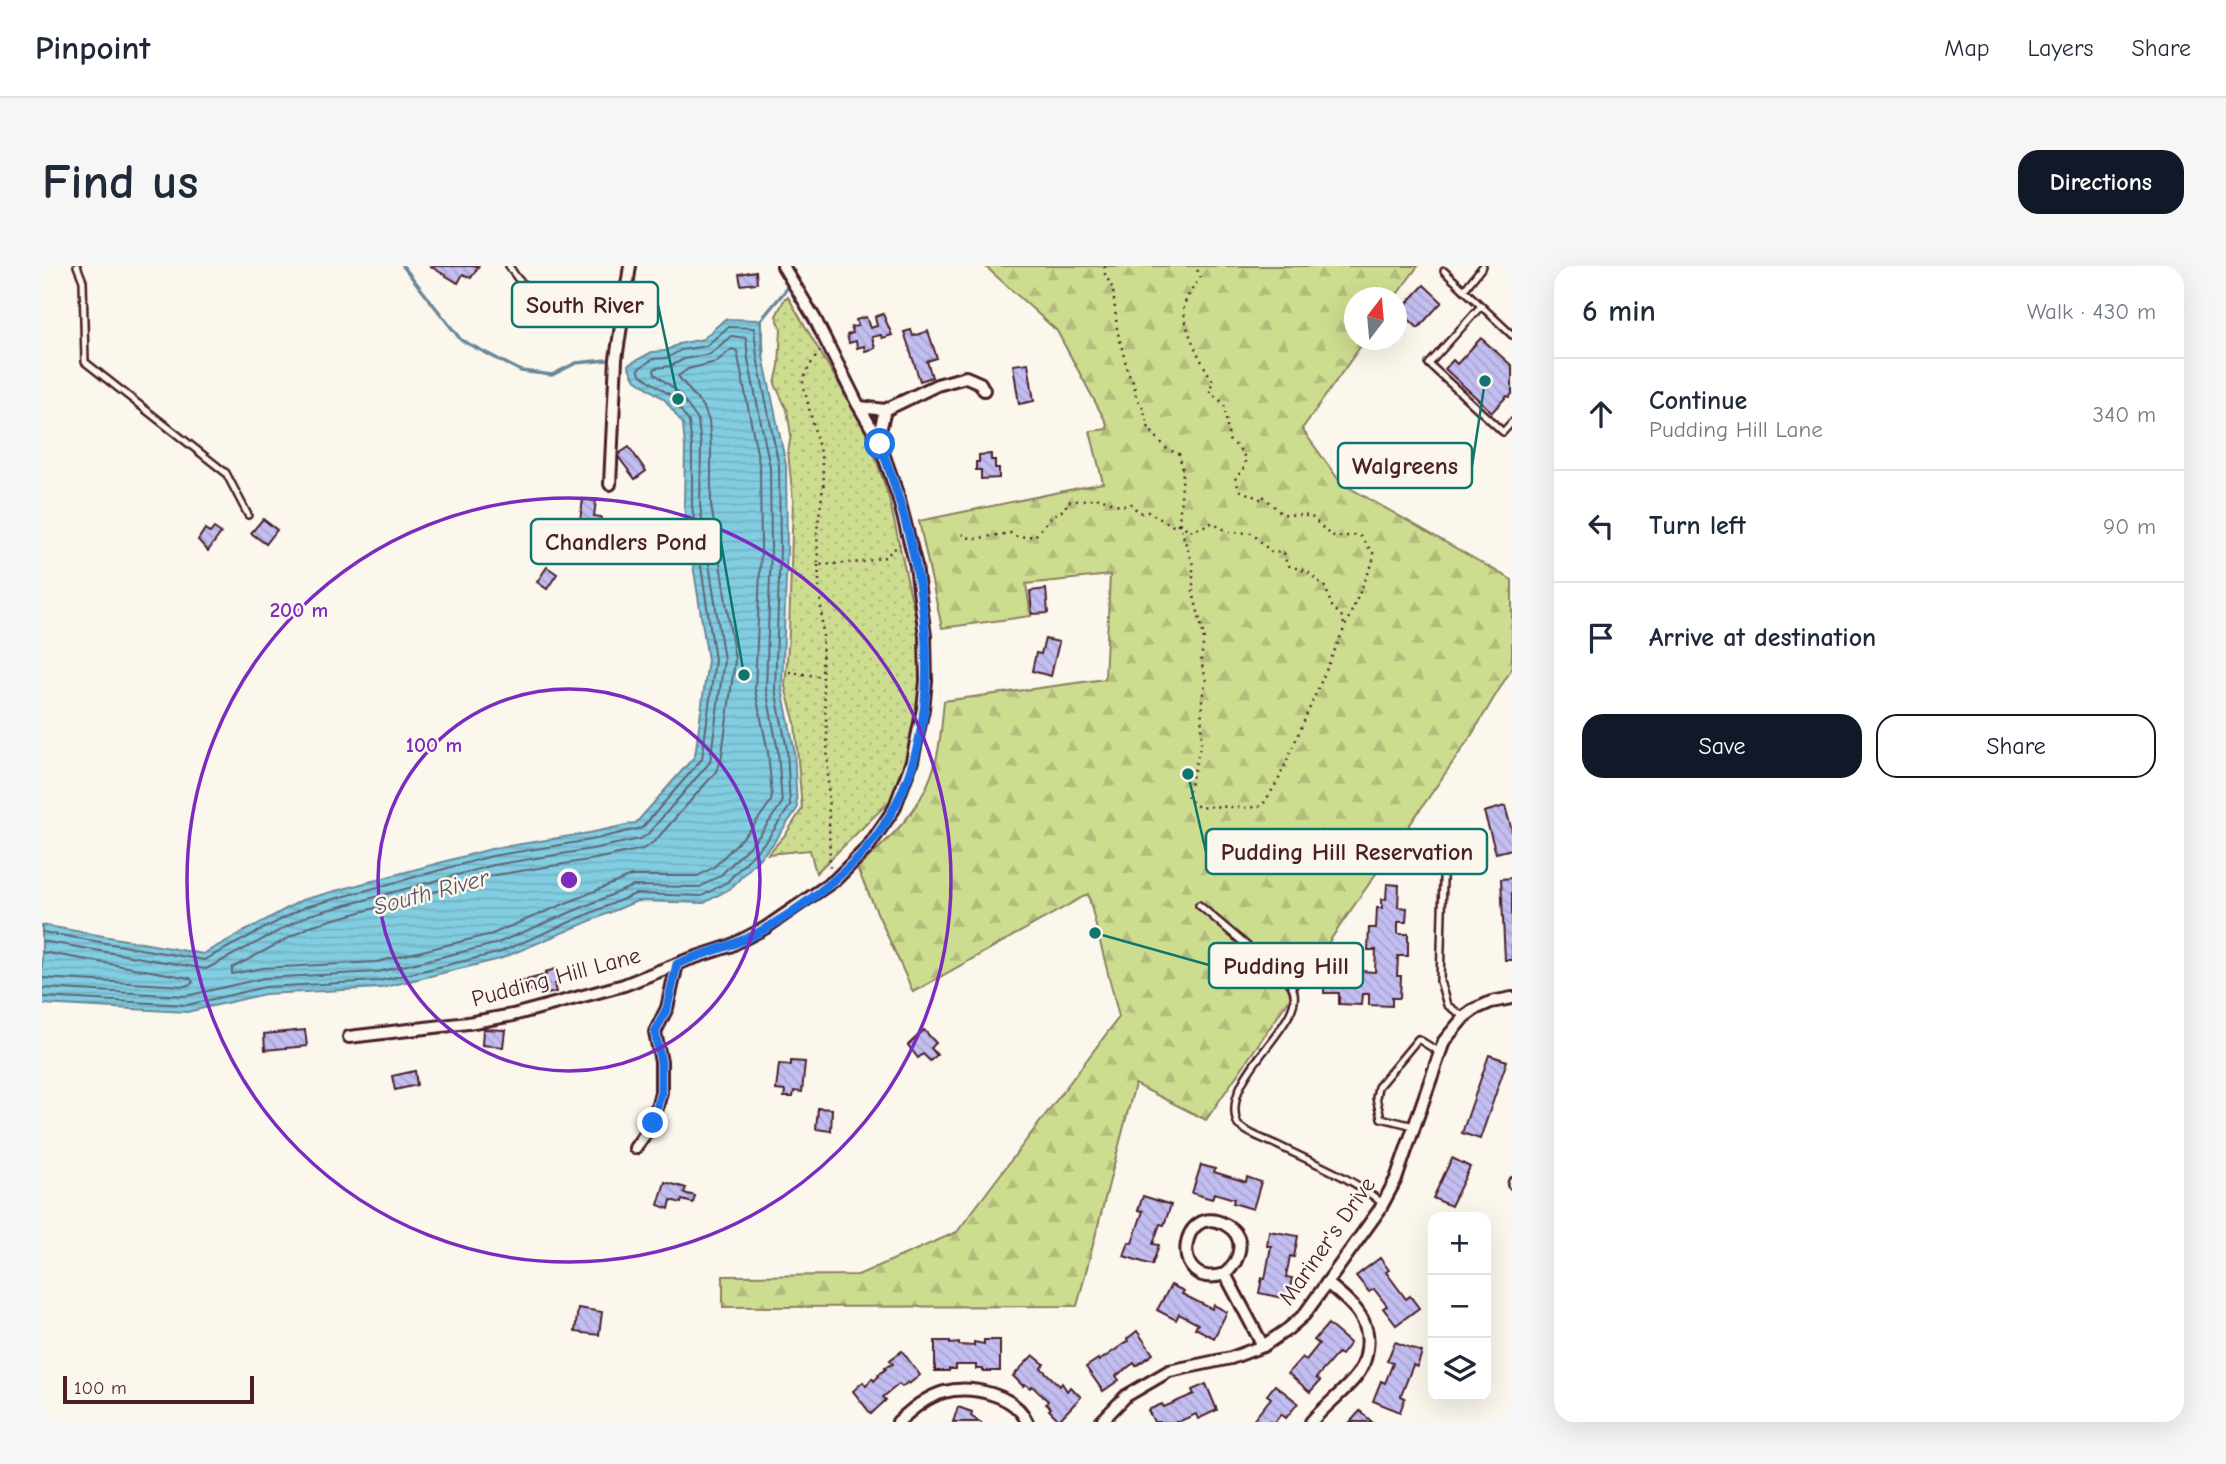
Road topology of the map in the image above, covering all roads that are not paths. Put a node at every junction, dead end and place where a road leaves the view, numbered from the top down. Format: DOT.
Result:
graph roads {
  1 [pos="77,266"];
  2 [pos="509,266"];
  3 [pos="630,266"];
  4 [pos="1483,266"];
  5 [pos="785,268"];
  6 [pos="1444,271"];
  7 [pos="627,287"];
  8 [pos="1464,290"];
  9 [pos="1481,306"];
  10 [pos="1512,335"];
  11 [pos="984,390"];
  12 [pos="860,407"];
  13 [pos="885,410"];
  14 [pos="1512,422"];
  15 [pos="878,439"];
  16 [pos="610,484"];
  17 [pos="248,515"];
  18 [pos="1444,847"];
  19 [pos="1199,905"];
  20 [pos="677,964"];
  21 [pos="1512,998"];
  22 [pos="1464,1017"];
  23 [pos="349,1037"];
  24 [pos="1439,1052"];
  25 [pos="1414,1126"];
  26 [pos="635,1148"];
  27 [pos="1383,1204"];
  28 [pos="1225,1273"];
  29 [pos="1327,1283"];
  30 [pos="1263,1346"];
  31 [pos="898,1422"];
  32 [pos="1027,1422"];
  33 [pos="1101,1422"];
  34 [pos="1311,1422"];
  1 -- 17 [label="lane"];
  2 -- 7 [label="lane"];
  3 -- 7 [label="street"];
  4 -- 8 [label="lane"];
  5 -- 12 [label="street, Pudding Hill Lane"];
  6 -- 8 [label="lane"];
  7 -- 16 [label="street"];
  8 -- 9 [label="lane"];
  9 -- 10 [label="lane"];
  9 -- 14 [label="lane"];
  11 -- 13 [label="street"];
  12 -- 13 [label="street"];
  12 -- 15 [label="street, Pudding Hill Lane"];
  13 -- 15 [label="street"];
  15 -- 20 [label="street, Pudding Hill Lane"];
  18 -- 22 [label="lane"];
  19 -- 27 [label="lane"];
  20 -- 23 [label="street, Pudding Hill Lane"];
  20 -- 26 [label="street"];
  21 -- 22 [label="street"];
  22 -- 24 [label="street, Mariner's Drive"];
  24 -- 25 [label="street, Mariner's Drive"];
  24 -- 25 [label="lane"];
  25 -- 27 [label="street, Mariner's Drive"];
  27 -- 29 [label="street, Mariner's Drive"];
  28 -- 28 [label="street"];
  28 -- 30 [label="street"];
  29 -- 30 [label="street, Mariner's Drive"];
  29 -- 34 [label="street"];
  30 -- 33 [label="street, Mariner's Drive"];
  31 -- 32 [label="street"];
}
